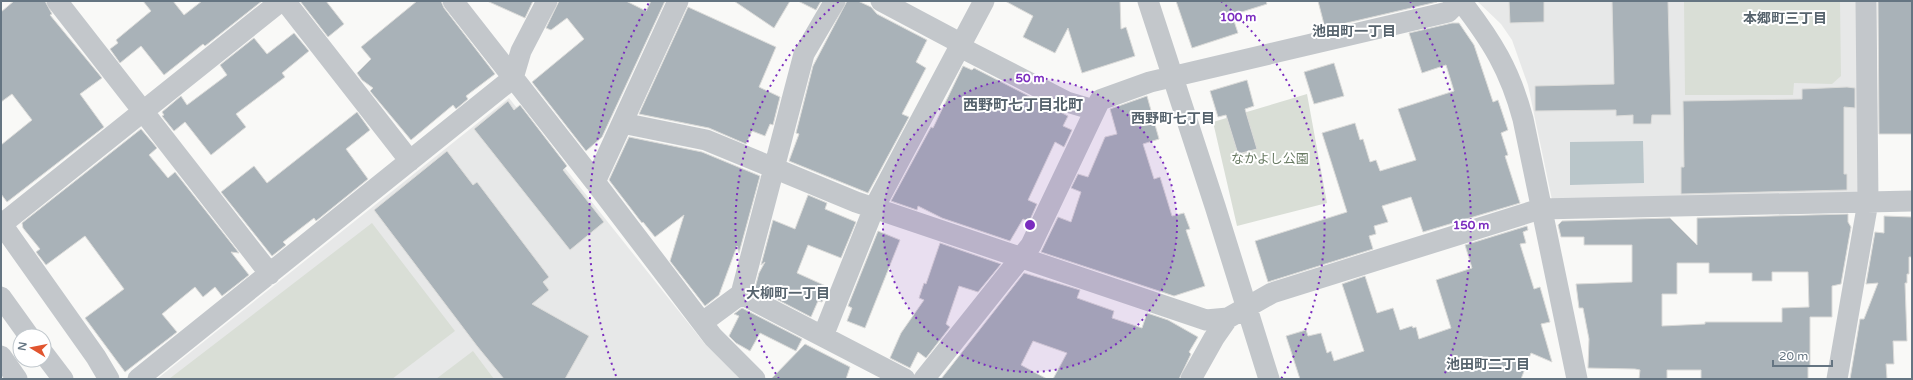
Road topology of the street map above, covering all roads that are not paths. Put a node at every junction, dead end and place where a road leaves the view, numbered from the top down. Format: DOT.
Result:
graph roads {
  1 [pos="57,1"];
  2 [pos="281,1"];
  3 [pos="285,1"];
  4 [pos="453,1"];
  5 [pos="547,1"];
  6 [pos="678,1"];
  7 [pos="835,1"];
  8 [pos="881,1"];
  9 [pos="984,1"];
  10 [pos="1148,1"];
  11 [pos="1460,1"];
  12 [pos="1866,1"];
  13 [pos="961,45"];
  14 [pos="513,78"];
  15 [pos="1172,78"];
  16 [pos="1094,110"];
  17 [pos="143,112"];
  18 [pos="622,123"];
  19 [pos="410,161"];
  20 [pos="773,167"];
  21 [pos="595,182"];
  22 [pos="1912,201"];
  23 [pos="1868,202"];
  24 [pos="874,208"];
  25 [pos="1540,209"];
  26 [pos="1,223"];
  27 [pos="1022,258"];
  28 [pos="270,274"];
  29 [pos="741,294"];
  30 [pos="1,297"];
  31 [pos="1246,307"];
  32 [pos="1228,318"];
  33 [pos="703,322"];
  34 [pos="24,328"];
  35 [pos="823,336"];
  36 [pos="1,356"];
  37 [pos="52,365"];
  38 [pos="17,379"];
  39 [pos="63,379"];
  40 [pos="109,379"];
  41 [pos="138,379"];
  42 [pos="755,379"];
  43 [pos="905,379"];
  44 [pos="924,379"];
  45 [pos="1192,379"];
  46 [pos="1269,379"];
  47 [pos="1577,379"];
  48 [pos="1837,379"];
  1 -- 17 [label="street"];
  2 -- 17 [label="street"];
  3 -- 19 [label="street"];
  4 -- 14 [label="street"];
  5 -- 14 [label="street"];
  6 -- 18 [label="street"];
  7 -- 20 [label="street"];
  8 -- 13 [label="street"];
  9 -- 13 [label="street"];
  10 -- 15 [label="street"];
  11 -- 15 [label="street"];
  11 -- 25 [label="street"];
  12 -- 23 [label="street"];
  13 -- 16 [label="street"];
  13 -- 24 [label="street"];
  14 -- 19 [label="street"];
  14 -- 21 [label="street"];
  15 -- 16 [label="street"];
  15 -- 31 [label="street"];
  16 -- 27 [label="street"];
  17 -- 26 [label="street"];
  17 -- 28 [label="street"];
  18 -- 20 [label="street"];
  18 -- 21 [label="street"];
  19 -- 28 [label="street"];
  20 -- 24 [label="street"];
  20 -- 29 [label="street"];
  21 -- 33 [label="street"];
  22 -- 23 [label="street"];
  23 -- 25 [label="street"];
  23 -- 48 [label="street"];
  24 -- 27 [label="street"];
  24 -- 35 [label="street"];
  25 -- 31 [label="street"];
  25 -- 47 [label="street"];
  26 -- 40 [label="street"];
  27 -- 32 [label="street"];
  27 -- 44 [label="street"];
  28 -- 41 [label="street"];
  29 -- 33 [label="street"];
  29 -- 35 [label="street"];
  30 -- 34 [label="street"];
  31 -- 32 [label="street"];
  31 -- 46 [label="street"];
  32 -- 45 [label="street"];
  33 -- 42 [label="street"];
  35 -- 43 [label="street"];
  36 -- 38 [label="street"];
  37 -- 39 [label="street"];
}
